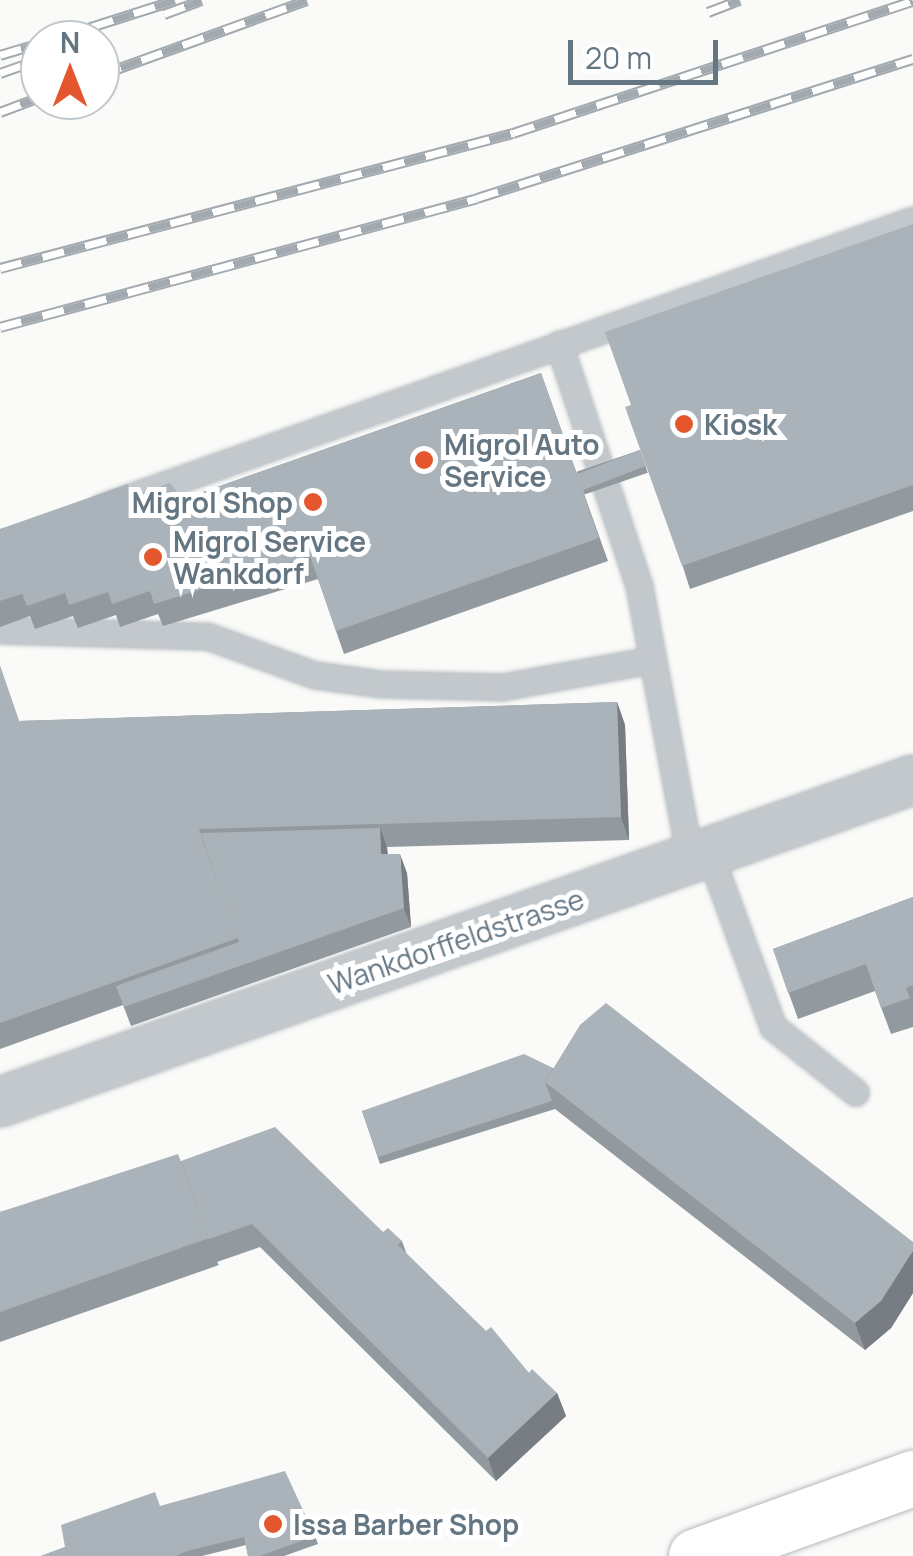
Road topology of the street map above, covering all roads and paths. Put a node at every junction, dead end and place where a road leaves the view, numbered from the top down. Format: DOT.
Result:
graph roads {
  1 [pos="913,220"];
  2 [pos="559,344"];
  3 [pos="84,513"];
  4 [pos="198,615"];
  5 [pos="0,630"];
  6 [pos="224,639"];
  7 [pos="650,660"];
  8 [pos="913,780"];
  9 [pos="699,855"];
  10 [pos="854,1092"];
  11 [pos="0,1102"];
  12 [pos="913,1478"];
  13 [pos="696,1556"];
  1 -- 2 [label="lane"];
  2 -- 3 [label="lane"];
  2 -- 7 [label="lane"];
  4 -- 6 [label="lane"];
  5 -- 6 [label="lane"];
  6 -- 7 [label="lane"];
  7 -- 9 [label="lane"];
  8 -- 9 [label="street, Wankdorffeldstrasse"];
  9 -- 10 [label="lane"];
  9 -- 11 [label="street, Wankdorffeldstrasse"];
  12 -- 13 [label="main road"];
}
